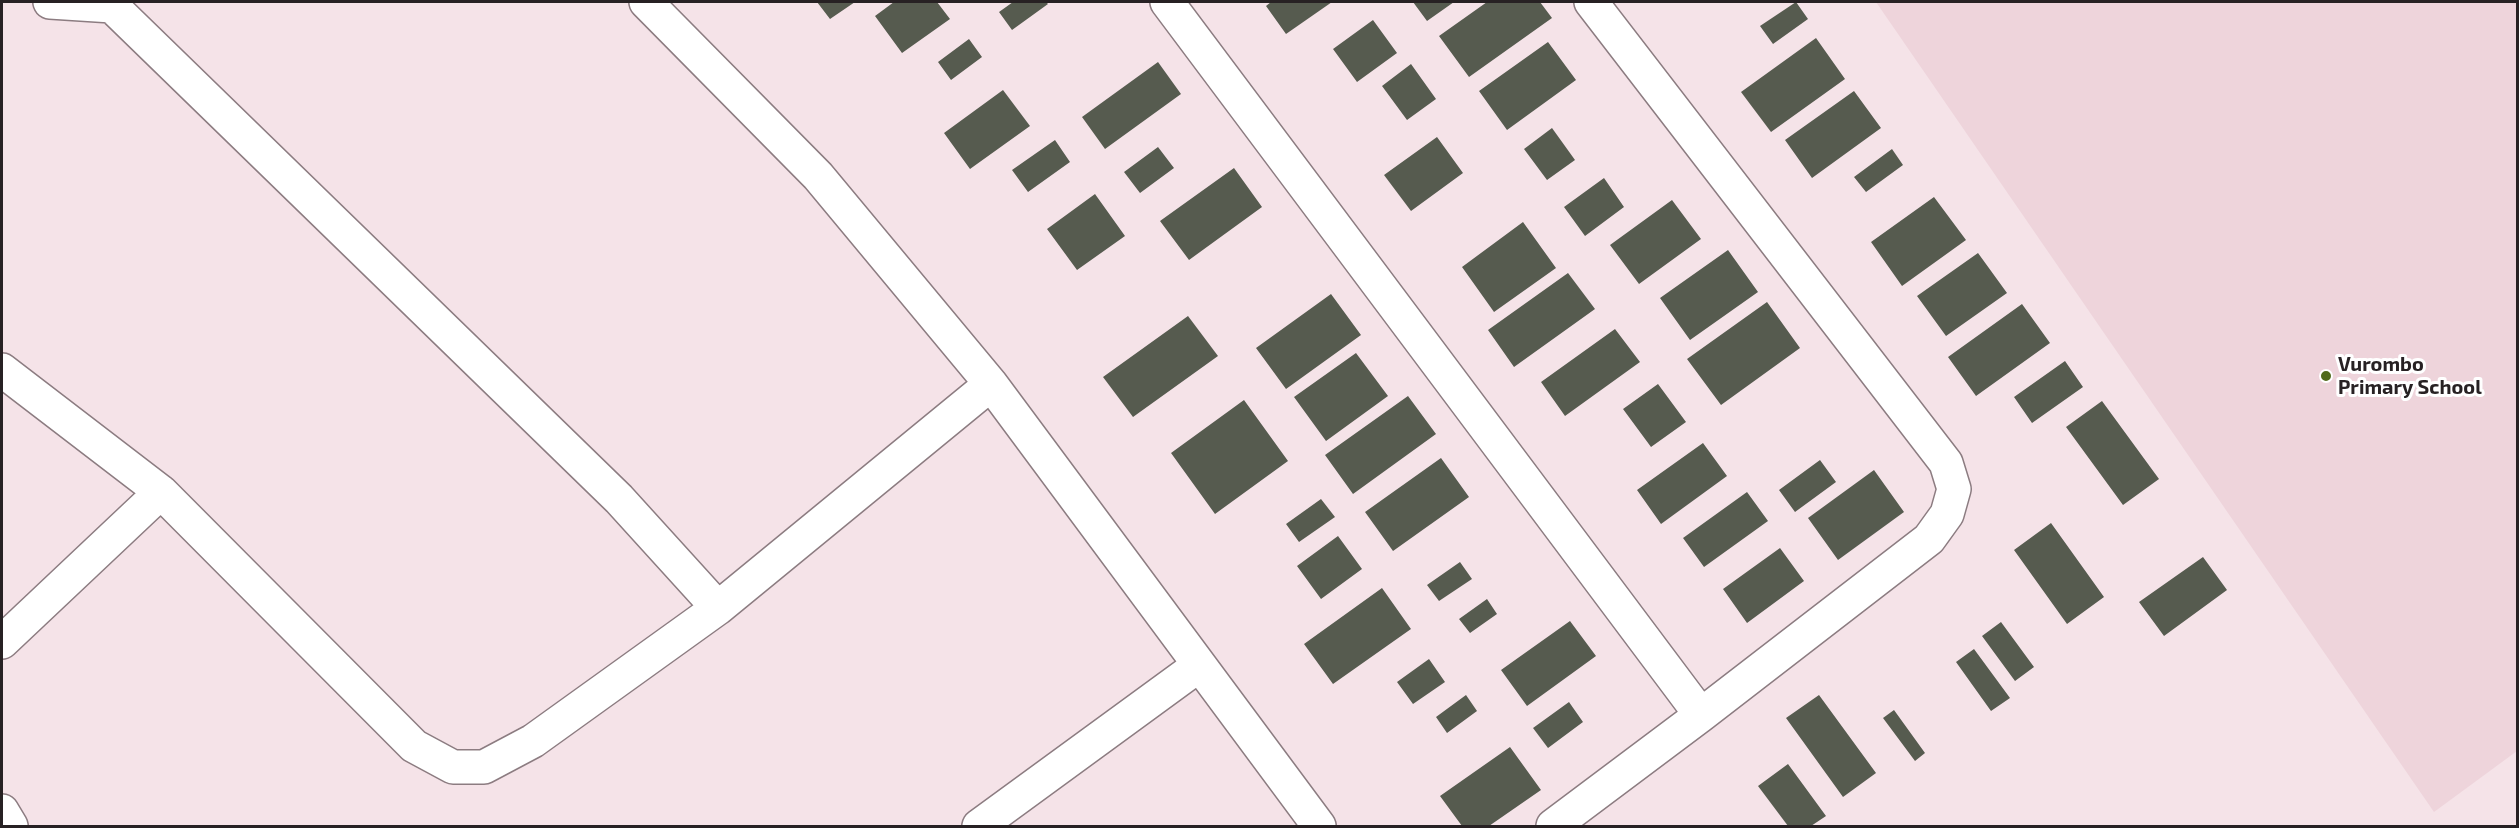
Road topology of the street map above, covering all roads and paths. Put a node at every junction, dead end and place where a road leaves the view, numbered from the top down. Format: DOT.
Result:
graph roads {
  1 [pos="50,2"];
  2 [pos="646,2"];
  3 [pos="1167,2"];
  4 [pos="1591,2"];
  5 [pos="113,4"];
  6 [pos="2,370"];
  7 [pos="991,384"];
  8 [pos="161,492"];
  9 [pos="718,608"];
  10 [pos="2,642"];
  11 [pos="1198,666"];
  12 [pos="1701,715"];
  13 [pos="2,811"];
  14 [pos="11,826"];
  15 [pos="979,826"];
  16 [pos="1319,826"];
  17 [pos="1553,826"];
  1 -- 5 [label="street"];
  2 -- 7 [label="street"];
  3 -- 12 [label="street"];
  4 -- 12 [label="street"];
  5 -- 9 [label="street"];
  6 -- 8 [label="street"];
  7 -- 9 [label="street"];
  7 -- 11 [label="street"];
  8 -- 9 [label="street"];
  8 -- 10 [label="street"];
  11 -- 15 [label="street"];
  11 -- 16 [label="street"];
  12 -- 17 [label="street"];
  13 -- 14 [label="street"];
}
